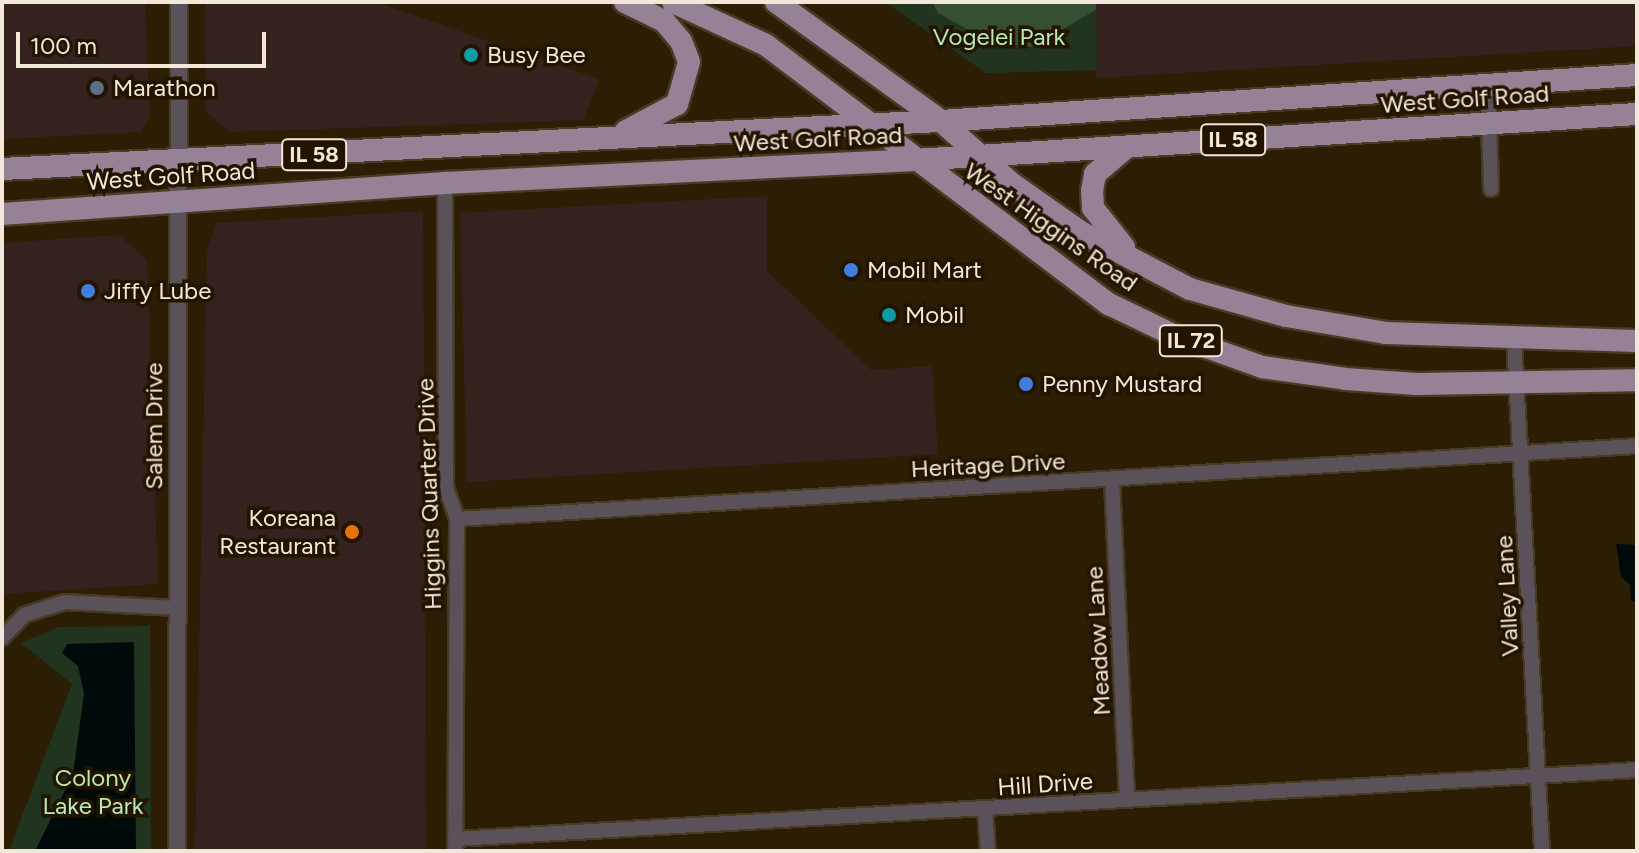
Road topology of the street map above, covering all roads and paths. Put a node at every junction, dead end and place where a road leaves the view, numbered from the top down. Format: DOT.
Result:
graph roads {
  1 [pos="179,2"];
  2 [pos="625,2"];
  3 [pos="673,2"];
  4 [pos="776,2"];
  5 [pos="1637,75"];
  6 [pos="1488,86"];
  7 [pos="1637,114"];
  8 [pos="941,121"];
  9 [pos="1489,124"];
  10 [pos="868,125"];
  11 [pos="610,137"];
  12 [pos="1128,146"];
  13 [pos="977,153"];
  14 [pos="915,160"];
  15 [pos="181,163"];
  16 [pos="2,169"];
  17 [pos="445,183"];
  18 [pos="1491,189"];
  19 [pos="181,202"];
  20 [pos="2,214"];
  21 [pos="1149,269"];
  22 [pos="1514,340"];
  23 [pos="1637,341"];
  24 [pos="1637,380"];
  25 [pos="1517,382"];
  26 [pos="1637,446"];
  27 [pos="1522,452"];
  28 [pos="1112,480"];
  29 [pos="457,519"];
  30 [pos="177,608"];
  31 [pos="2,638"];
  32 [pos="1637,770"];
  33 [pos="1538,775"];
  34 [pos="1127,800"];
  35 [pos="985,810"];
  36 [pos="455,845"];
  37 [pos="177,851"];
  38 [pos="988,851"];
  39 [pos="1542,851"];
  1 -- 15 [label="street, Salem Drive"];
  2 -- 11 [label="main road"];
  3 -- 10 [label="main road, West Higgins Road / IL 72"];
  4 -- 8 [label="main road, West Higgins Road / IL 72"];
  5 -- 6 [label="main road, West Golf Road / IL 58"];
  6 -- 8 [label="main road, West Golf Road / IL 58"];
  6 -- 9 [label="street"];
  7 -- 9 [label="main road, West Golf Road / IL 58"];
  8 -- 10 [label="main road, West Golf Road / IL 58"];
  8 -- 13 [label="main road, West Higgins Road / IL 72"];
  9 -- 12 [label="main road, West Golf Road / IL 58"];
  9 -- 18 [label="street"];
  10 -- 11 [label="main road, West Golf Road / IL 58"];
  10 -- 14 [label="main road, West Higgins Road / IL 72"];
  11 -- 15 [label="main road, West Golf Road / IL 58"];
  12 -- 13 [label="main road, West Golf Road / IL 58"];
  12 -- 21 [label="main road"];
  13 -- 14 [label="main road, West Golf Road / IL 58"];
  13 -- 21 [label="main road, West Higgins Road / IL 72"];
  14 -- 17 [label="main road, West Golf Road / IL 58"];
  14 -- 25 [label="main road, West Higgins Road / IL 72"];
  15 -- 16 [label="main road, West Golf Road / IL 58"];
  15 -- 19 [label="street, Salem Drive"];
  17 -- 19 [label="main road, West Golf Road / IL 58"];
  17 -- 29 [label="street, Higgins Quarter Drive"];
  19 -- 20 [label="main road, West Golf Road / IL 58"];
  19 -- 30 [label="street, Salem Drive"];
  21 -- 22 [label="main road, West Higgins Road / IL 72"];
  22 -- 23 [label="main road, West Higgins Road / IL 72"];
  22 -- 25 [label="street, Valley Lane"];
  24 -- 25 [label="main road, West Higgins Road / IL 72"];
  25 -- 27 [label="street, Valley Lane"];
  26 -- 27 [label="street, Heritage Drive"];
  27 -- 28 [label="street, Heritage Drive"];
  27 -- 33 [label="street, Valley Lane"];
  28 -- 29 [label="street, Heritage Drive"];
  28 -- 34 [label="street, Meadow Lane"];
  29 -- 36 [label="street, Higgins Quarter Drive"];
  30 -- 31 [label="street"];
  30 -- 37 [label="street, Salem Drive"];
  32 -- 33 [label="street, Hill Drive"];
  33 -- 34 [label="street, Hill Drive"];
  33 -- 39 [label="street, Valley Lane"];
  34 -- 35 [label="street, Hill Drive"];
  35 -- 36 [label="street, Hill Drive"];
  35 -- 38 [label="street"];
}
